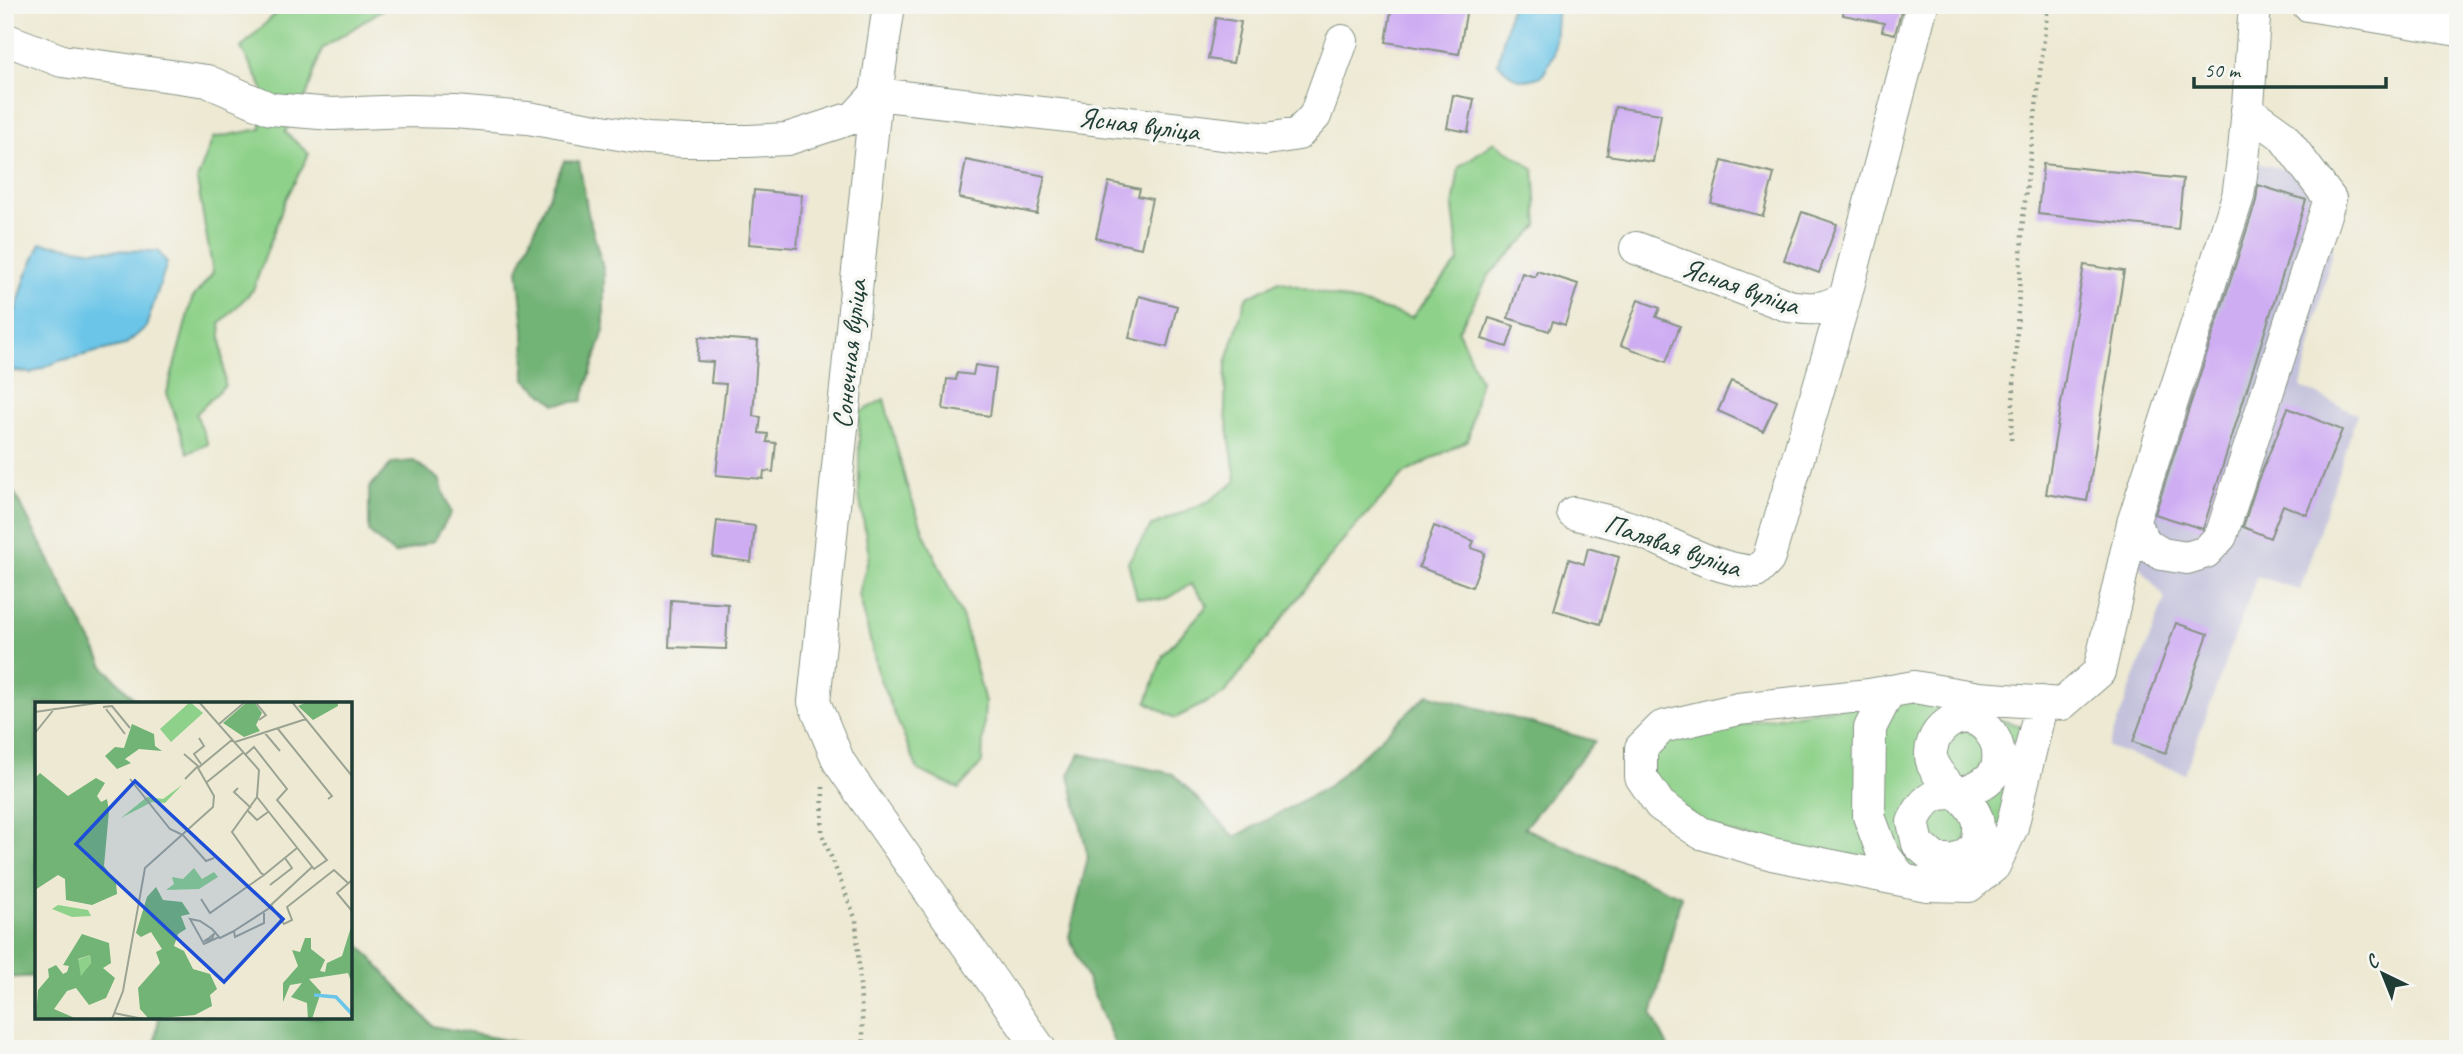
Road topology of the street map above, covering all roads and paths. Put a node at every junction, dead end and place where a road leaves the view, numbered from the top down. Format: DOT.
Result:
graph roads {
  1 [pos="889,5"];
  2 [pos="1922,5"];
  3 [pos="2048,5"];
  4 [pos="2255,5"];
  5 [pos="2308,5"];
  6 [pos="2458,30"];
  7 [pos="5,39"];
  8 [pos="1342,41"];
  9 [pos="876,94"];
  10 [pos="2248,110"];
  11 [pos="1636,248"];
  12 [pos="1845,298"];
  13 [pos="2011,440"];
  14 [pos="1573,513"];
  15 [pos="2133,523"];
  16 [pos="1889,691"];
  17 [pos="2042,702"];
  18 [pos="1977,708"];
  19 [pos="839,762"];
  20 [pos="1903,880"];
  21 [pos="864,1049"];
  22 [pos="1040,1049"];
  1 -- 9 [label="street, Сонечная вуліца"];
  2 -- 12 [label="street"];
  3 -- 13 [label="path"];
  4 -- 10 [label="street"];
  5 -- 6 [label="street"];
  7 -- 9 [label="street"];
  8 -- 9 [label="street, Ясная вуліца"];
  9 -- 19 [label="street, Сонечная вуліца"];
  10 -- 15 [label="street"];
  10 -- 15 [label="street"];
  11 -- 12 [label="street, Ясная вуліца"];
  12 -- 14 [label="street, Палявая вуліца"];
  15 -- 17 [label="street"];
  16 -- 18 [label="street"];
  16 -- 20 [label="street"];
  16 -- 20 [label="street"];
  17 -- 18 [label="street"];
  17 -- 20 [label="street"];
  18 -- 18 [label="street"];
  19 -- 21 [label="path"];
  19 -- 22 [label="street"];
}
